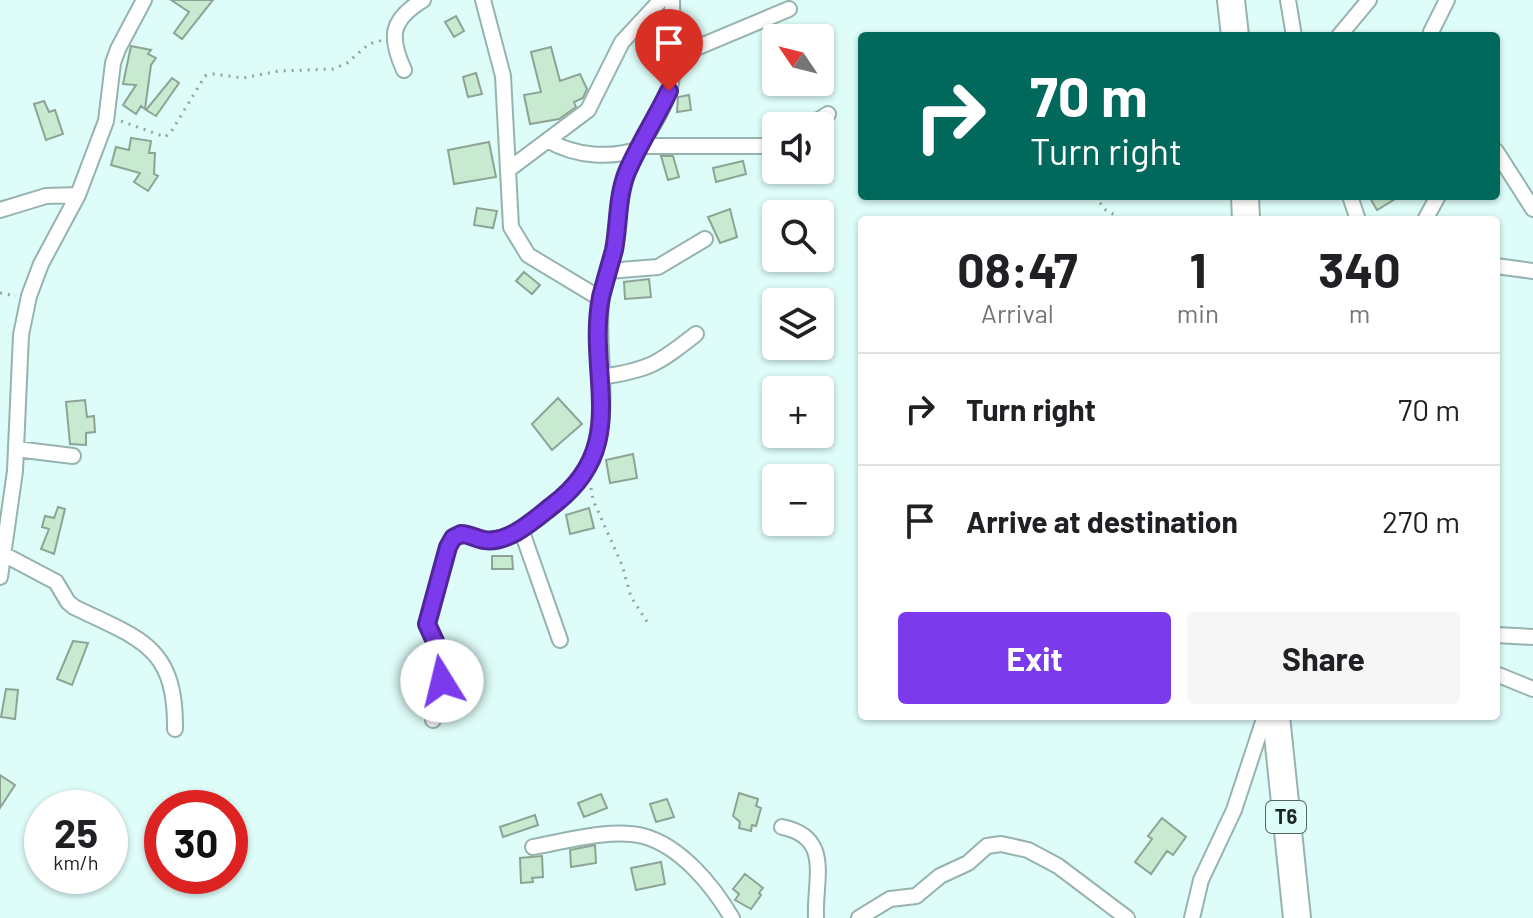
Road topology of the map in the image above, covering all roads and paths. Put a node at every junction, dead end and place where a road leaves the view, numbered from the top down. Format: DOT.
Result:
graph roads {
  1 [pos="144,0"];
  2 [pos="423,0"];
  3 [pos="483,0"];
  4 [pos="661,0"];
  5 [pos="672,0"];
  6 [pos="1231,0"];
  7 [pos="1288,0"];
  8 [pos="1369,0"];
  9 [pos="1447,0"];
  10 [pos="789,9"];
  11 [pos="1235,32"];
  12 [pos="1293,32"];
  13 [pos="1343,32"];
  14 [pos="1433,32"];
  15 [pos="386,39"];
  16 [pos="672,58"];
  17 [pos="404,70"];
  18 [pos="107,115"];
  19 [pos="549,141"];
  20 [pos="762,146"];
  21 [pos="640,148"];
  22 [pos="1500,157"];
  23 [pos="508,170"];
  24 [pos="78,195"];
  25 [pos="1098,200"];
  26 [pos="1533,209"];
  27 [pos="0,210"];
  28 [pos="1117,216"];
  29 [pos="705,239"];
  30 [pos="1500,267"];
  31 [pos="608,271"];
  32 [pos="1533,271"];
  33 [pos="601,299"];
  34 [pos="696,334"];
  35 [pos="601,377"];
  36 [pos="16,453"];
  37 [pos="73,456"];
  38 [pos="0,465"];
  39 [pos="587,469"];
  40 [pos="5,515"];
  41 [pos="521,529"];
  42 [pos="3,554"];
  43 [pos="0,577"];
  44 [pos="649,625"];
  45 [pos="1500,635"];
  46 [pos="1533,637"];
  47 [pos="560,640"];
  48 [pos="1500,676"];
  49 [pos="1533,689"];
  50 [pos="433,720"];
  51 [pos="1264,720"];
  52 [pos="1276,720"];
  53 [pos="175,729"];
  54 [pos="782,827"];
  55 [pos="533,847"];
  56 [pos="732,918"];
  57 [pos="816,918"];
  58 [pos="859,918"];
  59 [pos="1127,918"];
  60 [pos="1192,918"];
  61 [pos="1297,918"];
  1 -- 18 [label="street"];
  2 -- 17 [label="street"];
  3 -- 23 [label="street"];
  4 -- 19 [label="street"];
  5 -- 16 [label="street"];
  6 -- 11 [label="highway"];
  7 -- 12 [label="street"];
  8 -- 13 [label="street"];
  9 -- 14 [label="street"];
  10 -- 16 [label="street"];
  15 -- 18 [label="path"];
  16 -- 21 [label="street"];
  18 -- 24 [label="street"];
  19 -- 21 [label="street"];
  19 -- 23 [label="street"];
  20 -- 21 [label="street"];
  21 -- 31 [label="street"];
  22 -- 26 [label="street"];
  23 -- 33 [label="street"];
  24 -- 27 [label="street"];
  24 -- 36 [label="street"];
  25 -- 28 [label="path"];
  29 -- 31 [label="street"];
  30 -- 32 [label="street"];
  31 -- 33 [label="street"];
  33 -- 35 [label="street"];
  34 -- 35 [label="street"];
  35 -- 39 [label="street"];
  36 -- 37 [label="street"];
  36 -- 38 [label="street"];
  36 -- 40 [label="street"];
  39 -- 41 [label="street"];
  39 -- 44 [label="path"];
  40 -- 42 [label="street"];
  41 -- 47 [label="street"];
  41 -- 50 [label="street"];
  42 -- 43 [label="street"];
  42 -- 53 [label="street"];
  45 -- 46 [label="street"];
  48 -- 49 [label="street"];
  51 -- 60 [label="street"];
  52 -- 61 [label="highway, T6"];
  54 -- 57 [label="street"];
  55 -- 56 [label="street"];
  58 -- 59 [label="street"];
}
